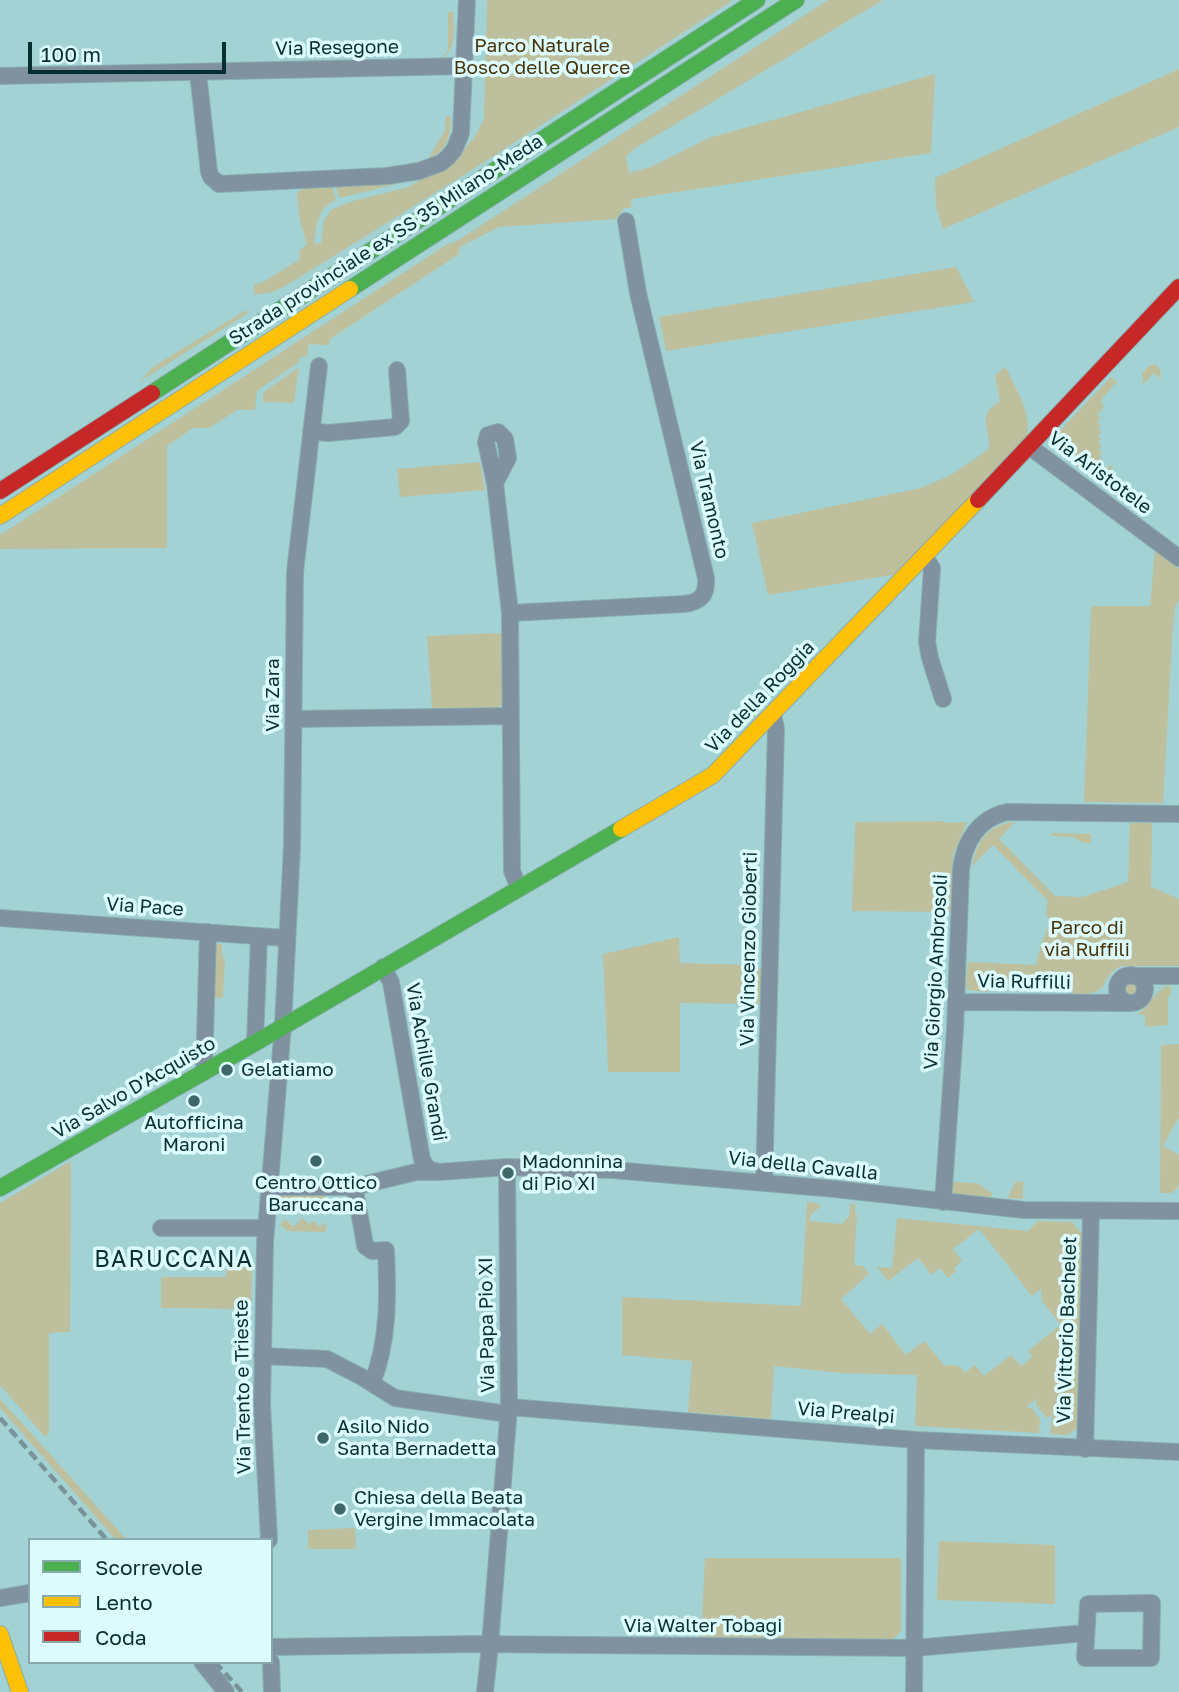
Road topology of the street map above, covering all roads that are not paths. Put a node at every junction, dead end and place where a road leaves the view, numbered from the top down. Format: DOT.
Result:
graph roads {
  1 [pos="467,0"];
  2 [pos="757,0"];
  3 [pos="796,0"];
  4 [pos="465,66"];
  5 [pos="198,73"];
  6 [pos="0,76"];
  7 [pos="626,221"];
  8 [pos="1179,287"];
  9 [pos="319,366"];
  10 [pos="397,370"];
  11 [pos="311,430"];
  12 [pos="1030,447"];
  13 [pos="495,484"];
  14 [pos="0,491"];
  15 [pos="0,516"];
  16 [pos="925,557"];
  17 [pos="1179,558"];
  18 [pos="510,613"];
  19 [pos="943,699"];
  20 [pos="773,715"];
  21 [pos="511,716"];
  22 [pos="294,719"];
  23 [pos="1179,814"];
  24 [pos="519,888"];
  25 [pos="0,918"];
  26 [pos="208,932"];
  27 [pos="259,936"];
  28 [pos="286,938"];
  29 [pos="383,967"];
  30 [pos="1177,976"];
  31 [pos="1126,978"];
  32 [pos="1136,1000"];
  33 [pos="956,1002"];
  34 [pos="1091,1004"];
  35 [pos="283,1025"];
  36 [pos="255,1043"];
  37 [pos="204,1072"];
  38 [pos="425,1167"];
  39 [pos="507,1167"];
  40 [pos="764,1183"];
  41 [pos="361,1185"];
  42 [pos="2,1187"];
  43 [pos="270,1187"];
  44 [pos="943,1202"];
  45 [pos="1179,1211"];
  46 [pos="1091,1212"];
  47 [pos="161,1228"];
  48 [pos="265,1228"];
  49 [pos="262,1356"];
  50 [pos="372,1383"];
  51 [pos="508,1411"];
  52 [pos="916,1440"];
  53 [pos="1085,1449"];
  54 [pos="1179,1452"];
  55 [pos="269,1538"];
  56 [pos="28,1593"];
  57 [pos="0,1598"];
  58 [pos="1086,1633"];
  59 [pos="0,1634"];
  60 [pos="491,1645"];
  61 [pos="273,1647"];
  62 [pos="915,1648"];
  63 [pos="203,1664"];
  64 [pos="271,1664"];
  65 [pos="6,1670"];
  66 [pos="20,1692"];
  67 [pos="226,1692"];
  68 [pos="272,1692"];
  69 [pos="485,1692"];
  70 [pos="914,1692"];
  1 -- 4 [label="street"];
  2 -- 14 [label="main road, Strada provinciale ex SS 35 Milano-Meda"];
  3 -- 15 [label="main road, Strada provinciale ex SS 35 Milano-Meda"];
  4 -- 5 [label="street, Via Resegone"];
  4 -- 5 [label="street"];
  5 -- 6 [label="street, Via Resegone"];
  7 -- 18 [label="street, Via Tramonto"];
  8 -- 12 [label="main road, Via della Roggia"];
  9 -- 11 [label="street, Via Zara"];
  10 -- 11 [label="street"];
  11 -- 22 [label="street, Via Zara"];
  12 -- 16 [label="main road, Via della Roggia"];
  12 -- 17 [label="street, Via Aristotele"];
  13 -- 18 [label="street"];
  16 -- 19 [label="street"];
  16 -- 20 [label="main road, Via della Roggia"];
  18 -- 21 [label="street"];
  20 -- 24 [label="main road, Via della Roggia"];
  20 -- 40 [label="street, Via Vincenzo Gioberti"];
  21 -- 22 [label="street"];
  21 -- 24 [label="street"];
  22 -- 28 [label="street, Via Zara"];
  23 -- 33 [label="street, Via Giorgio Ambrosoli"];
  24 -- 29 [label="main road, Via della Roggia"];
  25 -- 26 [label="street, Via Pace"];
  26 -- 27 [label="street, Via Pace"];
  26 -- 37 [label="street"];
  27 -- 28 [label="street, Via Pace"];
  27 -- 36 [label="street"];
  28 -- 35 [label="street, Via Zara"];
  29 -- 35 [label="main road, Via della Roggia"];
  29 -- 38 [label="street, Via Achille Grandi"];
  30 -- 31 [label="street"];
  30 -- 32 [label="street"];
  31 -- 32 [label="street"];
  31 -- 32 [label="street"];
  31 -- 34 [label="street, Via Ruffilli"];
  32 -- 34 [label="street, Via Ruffilli"];
  33 -- 34 [label="street, Via Ruffilli"];
  33 -- 44 [label="street, Via Giorgio Ambrosoli"];
  35 -- 36 [label="main road, Via Salvo D'Acquisto"];
  35 -- 43 [label="street, Via Trento e Trieste"];
  36 -- 37 [label="main road, Via Salvo D'Acquisto"];
  37 -- 42 [label="main road, Via Salvo D'Acquisto"];
  38 -- 39 [label="street, Via della Cavalla"];
  38 -- 41 [label="street, Via della Cavalla"];
  39 -- 40 [label="street, Via della Cavalla"];
  39 -- 51 [label="street, Via Papa Pio XI"];
  40 -- 44 [label="street, Via della Cavalla"];
  41 -- 43 [label="street, Via della Cavalla"];
  41 -- 50 [label="street"];
  43 -- 48 [label="street, Via Trento e Trieste"];
  44 -- 46 [label="street, Via della Cavalla"];
  45 -- 46 [label="street, Via della Cavalla"];
  46 -- 53 [label="street, Via Vittorio Bachelet"];
  47 -- 48 [label="street"];
  48 -- 49 [label="street, Via Trento e Trieste"];
  49 -- 50 [label="street, Via Prealpi"];
  49 -- 55 [label="street, Via Trento e Trieste"];
  50 -- 51 [label="street, Via Prealpi"];
  51 -- 52 [label="street, Via Prealpi"];
  51 -- 60 [label="street, Via Papa Pio XI"];
  52 -- 53 [label="street, Via Prealpi"];
  52 -- 62 [label="street"];
  53 -- 54 [label="street, Via Prealpi"];
  56 -- 57 [label="street"];
  58 -- 58 [label="street"];
  58 -- 62 [label="street, Via Walter Tobagi"];
  59 -- 65 [label="main road"];
  60 -- 61 [label="street, Via Walter Tobagi"];
  60 -- 62 [label="street, Via Walter Tobagi"];
  60 -- 69 [label="street, Via Papa Pio XI"];
  62 -- 70 [label="street"];
  63 -- 67 [label="street"];
  64 -- 68 [label="street"];
  65 -- 66 [label="main road"];
}
